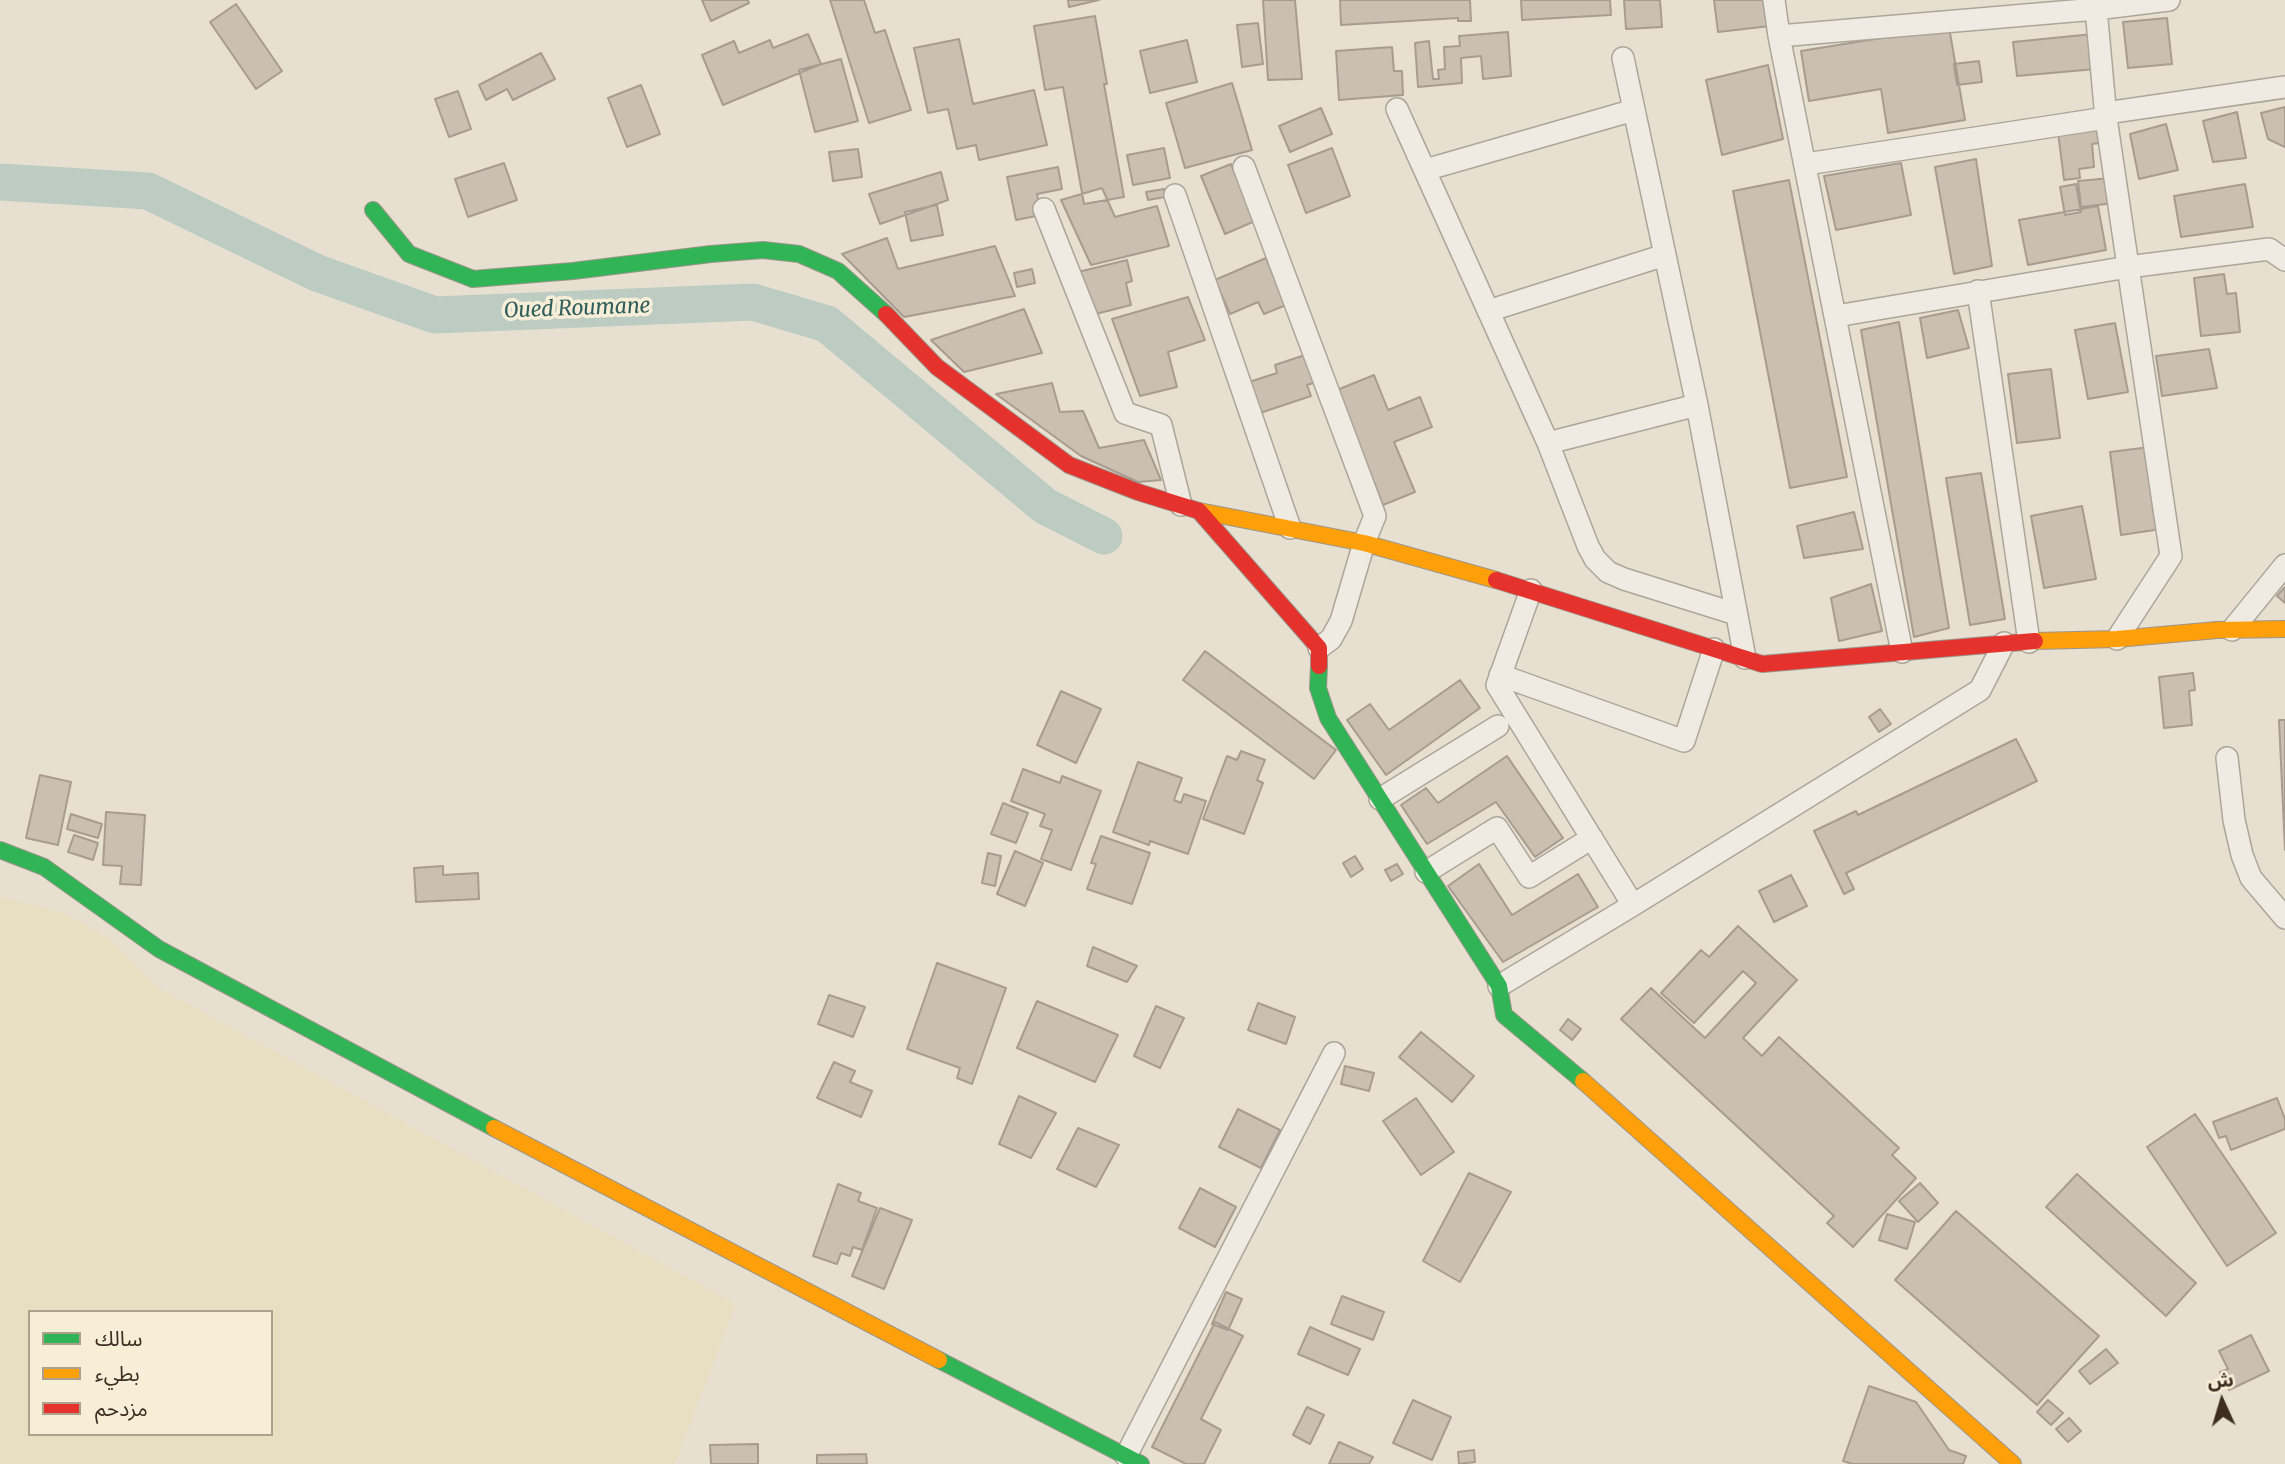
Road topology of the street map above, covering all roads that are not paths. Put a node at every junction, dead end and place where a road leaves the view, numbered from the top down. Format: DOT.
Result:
graph roads {
  1 [pos="1774,0"];
  2 [pos="2169,0"];
  3 [pos="2096,9"];
  4 [pos="1779,36"];
  5 [pos="1623,58"];
  6 [pos="2285,87"];
  7 [pos="1397,109"];
  8 [pos="1634,110"];
  9 [pos="2106,116"];
  10 [pos="1806,164"];
  11 [pos="1244,167"];
  12 [pos="1424,170"];
  13 [pos="1175,195"];
  14 [pos="1044,209"];
  15 [pos="373,210"];
  16 [pos="1665,255"];
  17 [pos="2285,260"];
  18 [pos="2128,267"];
  19 [pos="1978,291"];
  20 [pos="1488,311"];
  21 [pos="1836,316"];
  22 [pos="1697,405"];
  23 [pos="1548,443"];
  24 [pos="1190,508"];
  25 [pos="1290,528"];
  26 [pos="1364,543"];
  27 [pos="2285,565"];
  28 [pos="1531,590"];
  29 [pos="1737,614"];
  30 [pos="2285,629"];
  31 [pos="2232,630"];
  32 [pos="2117,639"];
  33 [pos="2029,642"];
  34 [pos="2004,643"];
  35 [pos="1318,648"];
  36 [pos="1714,649"];
  37 [pos="1902,652"];
  38 [pos="1745,658"];
  39 [pos="1500,675"];
  40 [pos="1498,726"];
  41 [pos="2227,758"];
  42 [pos="1380,799"];
  43 [pos="1592,838"];
  44 [pos="0,850"];
  45 [pos="1426,872"];
  46 [pos="1633,905"];
  47 [pos="2285,918"];
  48 [pos="1499,986"];
  49 [pos="1334,1053"];
  50 [pos="1134,1460"];
  51 [pos="2013,1464"];
  1 -- 4 [label="street"];
  2 -- 3 [label="street"];
  3 -- 4 [label="street"];
  3 -- 9 [label="street"];
  4 -- 10 [label="street"];
  5 -- 8 [label="street"];
  6 -- 9 [label="street"];
  7 -- 12 [label="street"];
  8 -- 12 [label="street"];
  8 -- 16 [label="street"];
  9 -- 10 [label="street"];
  9 -- 18 [label="street"];
  10 -- 21 [label="street"];
  11 -- 26 [label="street"];
  12 -- 20 [label="street"];
  13 -- 25 [label="street"];
  14 -- 24 [label="street"];
  15 -- 24 [label="street"];
  16 -- 20 [label="street"];
  16 -- 22 [label="street"];
  17 -- 18 [label="street"];
  18 -- 19 [label="street"];
  18 -- 32 [label="street"];
  19 -- 21 [label="street"];
  19 -- 33 [label="street"];
  20 -- 23 [label="street"];
  21 -- 37 [label="street"];
  22 -- 23 [label="street"];
  22 -- 29 [label="street"];
  23 -- 29 [label="street"];
  24 -- 25 [label="street"];
  24 -- 35 [label="street"];
  25 -- 26 [label="street"];
  26 -- 28 [label="street"];
  26 -- 35 [label="street"];
  27 -- 31 [label="street"];
  28 -- 36 [label="street"];
  28 -- 39 [label="street"];
  29 -- 38 [label="street"];
  30 -- 31 [label="street"];
  31 -- 32 [label="street"];
  32 -- 33 [label="street"];
  33 -- 34 [label="street"];
  34 -- 37 [label="street"];
  34 -- 46 [label="street"];
  35 -- 42 [label="street"];
  36 -- 38 [label="street"];
  36 -- 39 [label="street"];
  37 -- 38 [label="street"];
  39 -- 43 [label="street"];
  40 -- 42 [label="street"];
  41 -- 47 [label="street"];
  42 -- 45 [label="street"];
  43 -- 45 [label="street"];
  43 -- 46 [label="street"];
  44 -- 50 [label="street"];
  45 -- 48 [label="street"];
  46 -- 48 [label="street"];
  48 -- 51 [label="street"];
  49 -- 50 [label="street"];
}
